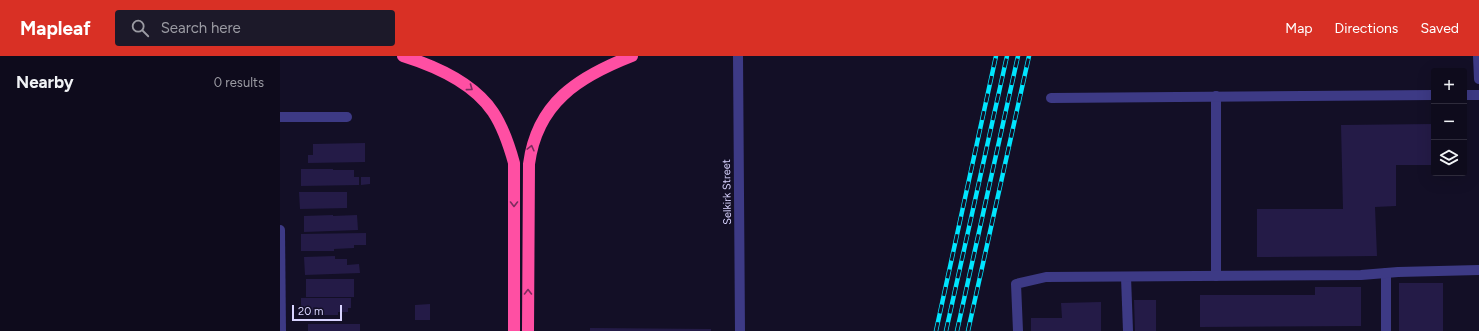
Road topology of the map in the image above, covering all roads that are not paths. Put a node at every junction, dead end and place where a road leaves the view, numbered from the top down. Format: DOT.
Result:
graph roads {
  1 [pos="403,56"];
  2 [pos="632,56"];
  3 [pos="738,56"];
  4 [pos="1478,56"];
  5 [pos="1479,79"];
  6 [pos="1467,95"];
  7 [pos="1479,95"];
  8 [pos="1216,96"];
  9 [pos="1431,96"];
  10 [pos="1051,98"];
  11 [pos="280,117"];
  12 [pos="347,117"];
  13 [pos="280,230"];
  14 [pos="1479,270"];
  15 [pos="1386,273"];
  16 [pos="1126,276"];
  17 [pos="1216,276"];
  18 [pos="740,329"];
  19 [pos="281,331"];
  20 [pos="514,331"];
  21 [pos="528,331"];
  22 [pos="1018,331"];
  23 [pos="1128,331"];
  24 [pos="1386,331"];
  1 -- 20 [label="highway, one-way"];
  21 -- 2 [label="highway, one-way"];
  3 -- 18 [label="street, Selkirk Street"];
  4 -- 5 [label="street"];
  6 -- 7 [label="street"];
  8 -- 9 [label="street"];
  8 -- 10 [label="street"];
  8 -- 17 [label="street"];
  11 -- 12 [label="street"];
  13 -- 19 [label="street"];
  14 -- 15 [label="street"];
  15 -- 17 [label="street"];
  15 -- 24 [label="street"];
  16 -- 17 [label="street"];
  16 -- 22 [label="street"];
  16 -- 23 [label="street"];
}
